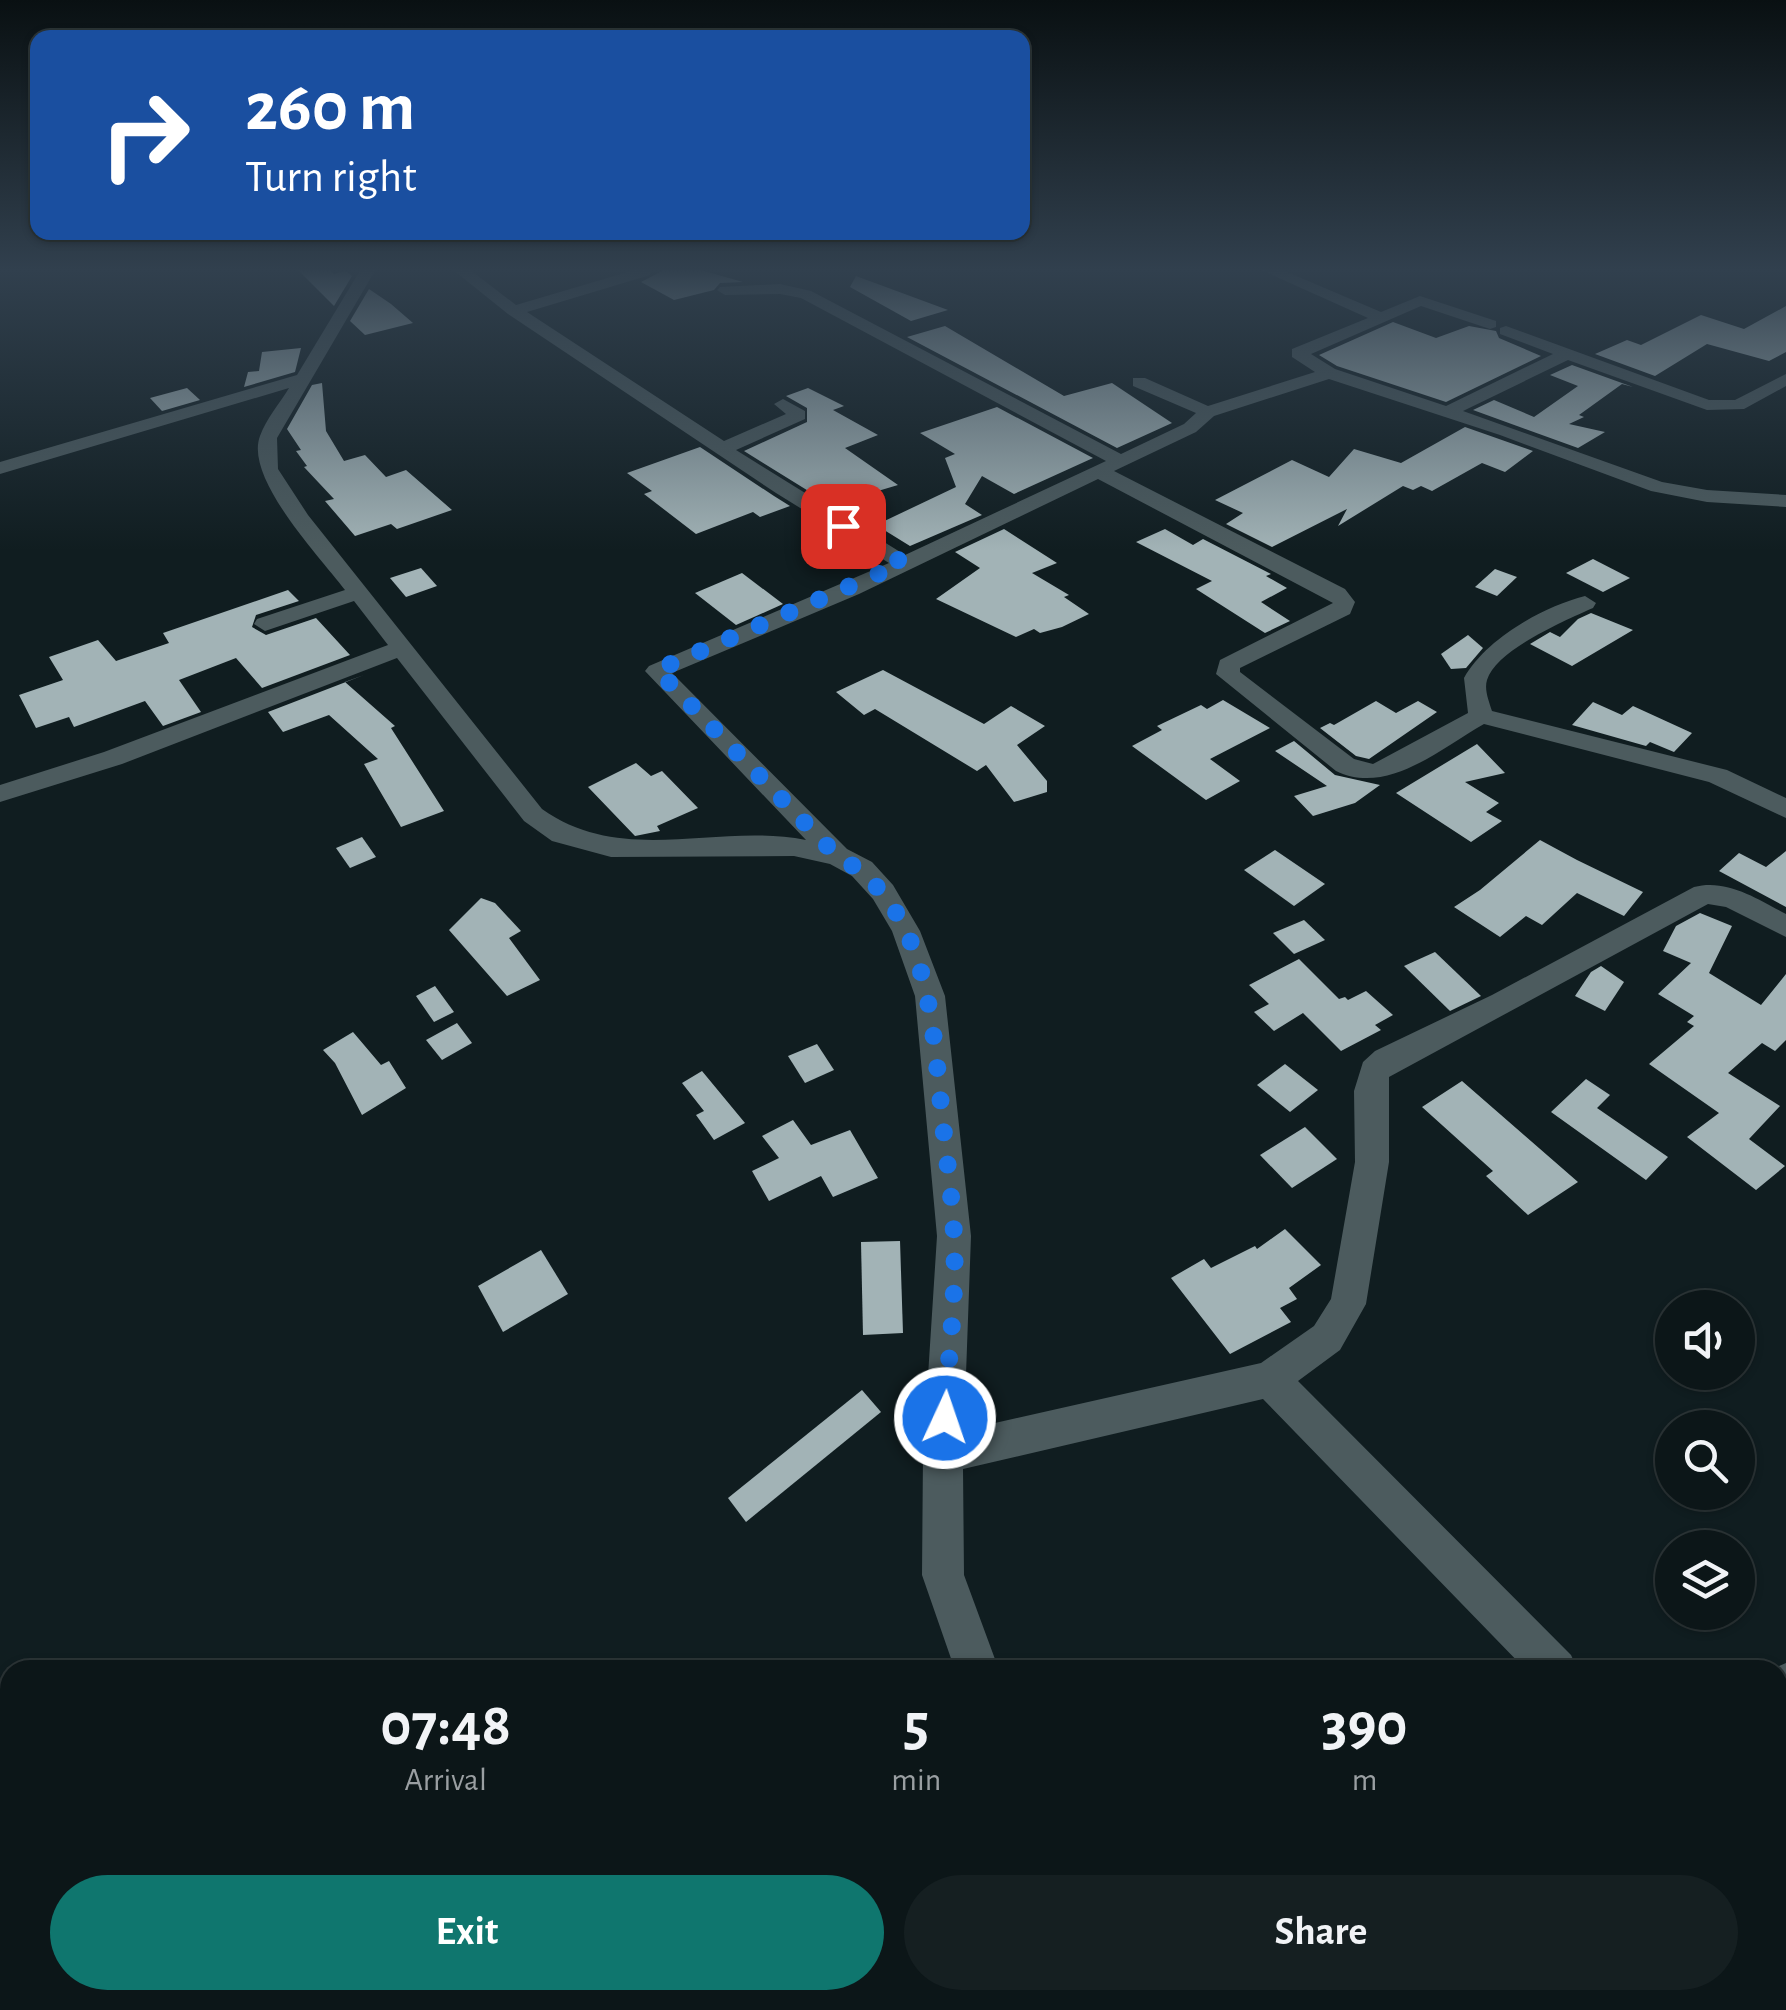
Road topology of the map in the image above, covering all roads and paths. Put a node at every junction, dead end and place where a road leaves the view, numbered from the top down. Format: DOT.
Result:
graph roads {
  1 [pos="314,363"];
  2 [pos="592,363"];
  3 [pos="935,363"];
  4 [pos="1313,363"];
  5 [pos="1548,363"];
  6 [pos="1591,363"];
  7 [pos="1329,373"];
  8 [pos="305,378"];
  9 [pos="1786,379"];
  10 [pos="1139,382"];
  11 [pos="782,404"];
  12 [pos="1208,412"];
  13 [pos="1448,412"];
  14 [pos="722,449"];
  15 [pos="1120,461"];
  16 [pos="0,468"];
  17 [pos="1098,471"];
  18 [pos="1786,502"];
  19 [pos="903,563"];
  20 [pos="358,593"];
  21 [pos="1585,603"];
  22 [pos="265,624"];
  23 [pos="402,648"];
  24 [pos="1481,716"];
  25 [pos="0,794"];
  26 [pos="1786,809"];
  27 [pos="837,856"];
  28 [pos="1786,927"];
  29 [pos="1270,1378"];
  30 [pos="943,1454"];
  31 [pos="973,1660"];
  32 [pos="1546,1660"];
  1 -- 8 [label="street"];
  2 -- 14 [label="street"];
  3 -- 15 [label="street"];
  4 -- 7 [label="street"];
  5 -- 13 [label="street"];
  6 -- 9 [label="street"];
  7 -- 12 [label="street"];
  7 -- 13 [label="street"];
  8 -- 16 [label="street"];
  8 -- 20 [label="street"];
  10 -- 12 [label="street"];
  11 -- 14 [label="street"];
  12 -- 15 [label="street"];
  13 -- 18 [label="street"];
  14 -- 19 [label="street"];
  15 -- 17 [label="street"];
  17 -- 19 [label="street"];
  17 -- 24 [label="street"];
  19 -- 27 [label="street"];
  20 -- 22 [label="street"];
  20 -- 23 [label="street"];
  21 -- 24 [label="street"];
  23 -- 25 [label="street"];
  23 -- 27 [label="street"];
  24 -- 26 [label="street"];
  27 -- 30 [label="street"];
  28 -- 29 [label="street"];
  29 -- 30 [label="street"];
  29 -- 32 [label="street"];
  30 -- 31 [label="street"];
}
